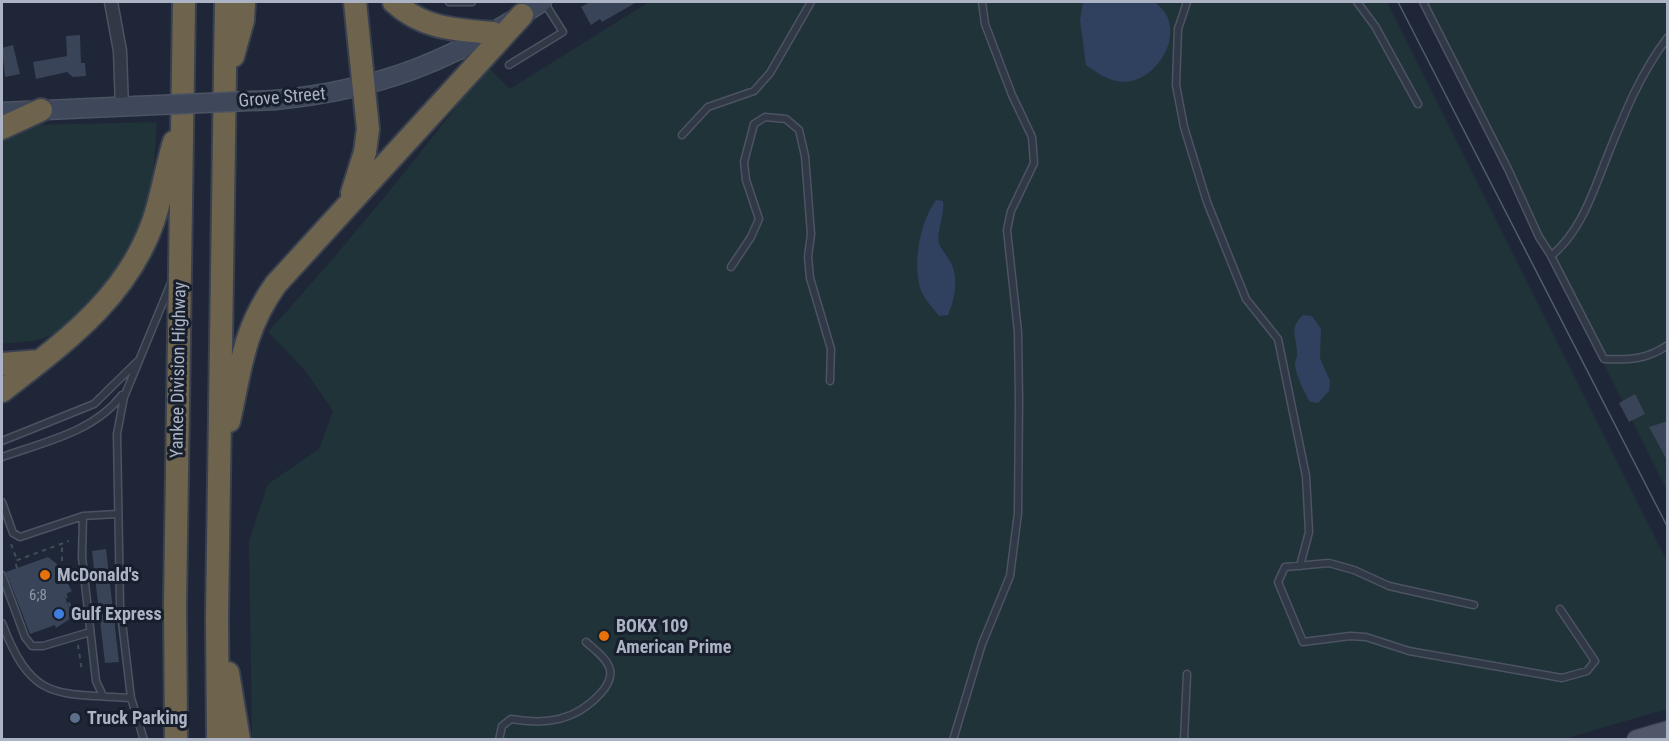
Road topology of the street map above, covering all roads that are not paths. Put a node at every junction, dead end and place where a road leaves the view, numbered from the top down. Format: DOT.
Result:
graph roads {
  1 [pos="111,2"];
  2 [pos="184,2"];
  3 [pos="226,2"];
  4 [pos="244,2"];
  5 [pos="355,2"];
  6 [pos="394,2"];
  7 [pos="449,2"];
  8 [pos="472,2"];
  9 [pos="543,2"];
  10 [pos="811,2"];
  11 [pos="982,2"];
  12 [pos="1187,2"];
  13 [pos="1357,2"];
  14 [pos="1423,2"];
  15 [pos="522,15"];
  16 [pos="493,33"];
  17 [pos="1668,37"];
  18 [pos="509,65"];
  19 [pos="365,86"];
  20 [pos="225,87"];
  21 [pos="1418,104"];
  22 [pos="128,106"];
  23 [pos="41,110"];
  24 [pos="182,110"];
  25 [pos="2,112"];
  26 [pos="2,128"];
  27 [pos="682,135"];
  28 [pos="350,200"];
  29 [pos="1552,257"];
  30 [pos="179,263"];
  31 [pos="731,267"];
  32 [pos="1668,345"];
  33 [pos="140,358"];
  34 [pos="40,361"];
  35 [pos="2,364"];
  36 [pos="830,381"];
  37 [pos="129,384"];
  38 [pos="2,391"];
  39 [pos="2,441"];
  40 [pos="2,457"];
  41 [pos="219,459"];
  42 [pos="2,502"];
  43 [pos="117,514"];
  44 [pos="83,516"];
  45 [pos="1300,566"];
  46 [pos="2,575"];
  47 [pos="1474,604"];
  48 [pos="1560,609"];
  49 [pos="217,617"];
  50 [pos="2,623"];
  51 [pos="90,632"];
  52 [pos="586,642"];
  53 [pos="1187,674"];
  54 [pos="103,696"];
  55 [pos="131,698"];
  56 [pos="144,740"];
  57 [pos="176,740"];
  58 [pos="218,740"];
  59 [pos="239,740"];
  60 [pos="499,740"];
  61 [pos="953,740"];
  62 [pos="1184,740"];
  1 -- 22 [label="street"];
  2 -- 24 [label="highway, Yankee Division Highway"];
  3 -- 20 [label="highway"];
  4 -- 20 [label="highway"];
  5 -- 19 [label="highway"];
  6 -- 16 [label="highway"];
  7 -- 8 [label="lane"];
  9 -- 15 [label="main road, Grove Street"];
  9 -- 18 [label="lane"];
  10 -- 27 [label="lane"];
  11 -- 61 [label="lane"];
  12 -- 45 [label="lane"];
  13 -- 21 [label="lane"];
  14 -- 29 [label="lane"];
  15 -- 16 [label="main road, Grove Street"];
  15 -- 28 [label="highway"];
  16 -- 19 [label="main road, Grove Street"];
  17 -- 29 [label="lane"];
  19 -- 22 [label="main road, Grove Street, bridge"];
  19 -- 28 [label="highway"];
  20 -- 41 [label="highway"];
  22 -- 23 [label="main road, Grove Street"];
  23 -- 25 [label="main road, Grove Street"];
  23 -- 26 [label="highway"];
  24 -- 30 [label="highway, Yankee Division Highway"];
  24 -- 34 [label="highway"];
  28 -- 41 [label="highway"];
  29 -- 32 [label="lane"];
  30 -- 33 [label="lane"];
  30 -- 57 [label="highway, Yankee Division Highway"];
  31 -- 36 [label="lane"];
  33 -- 37 [label="lane"];
  33 -- 39 [label="lane"];
  34 -- 35 [label="highway"];
  34 -- 38 [label="highway"];
  37 -- 40 [label="lane"];
  37 -- 43 [label="lane"];
  41 -- 49 [label="highway"];
  42 -- 44 [label="lane"];
  43 -- 44 [label="lane"];
  43 -- 55 [label="lane"];
  44 -- 51 [label="lane"];
  45 -- 47 [label="lane"];
  45 -- 48 [label="lane"];
  46 -- 51 [label="lane"];
  49 -- 58 [label="highway"];
  49 -- 59 [label="highway"];
  50 -- 54 [label="lane"];
  51 -- 54 [label="lane"];
  52 -- 60 [label="lane"];
  53 -- 62 [label="lane"];
  54 -- 55 [label="lane"];
  55 -- 56 [label="lane"];
}
